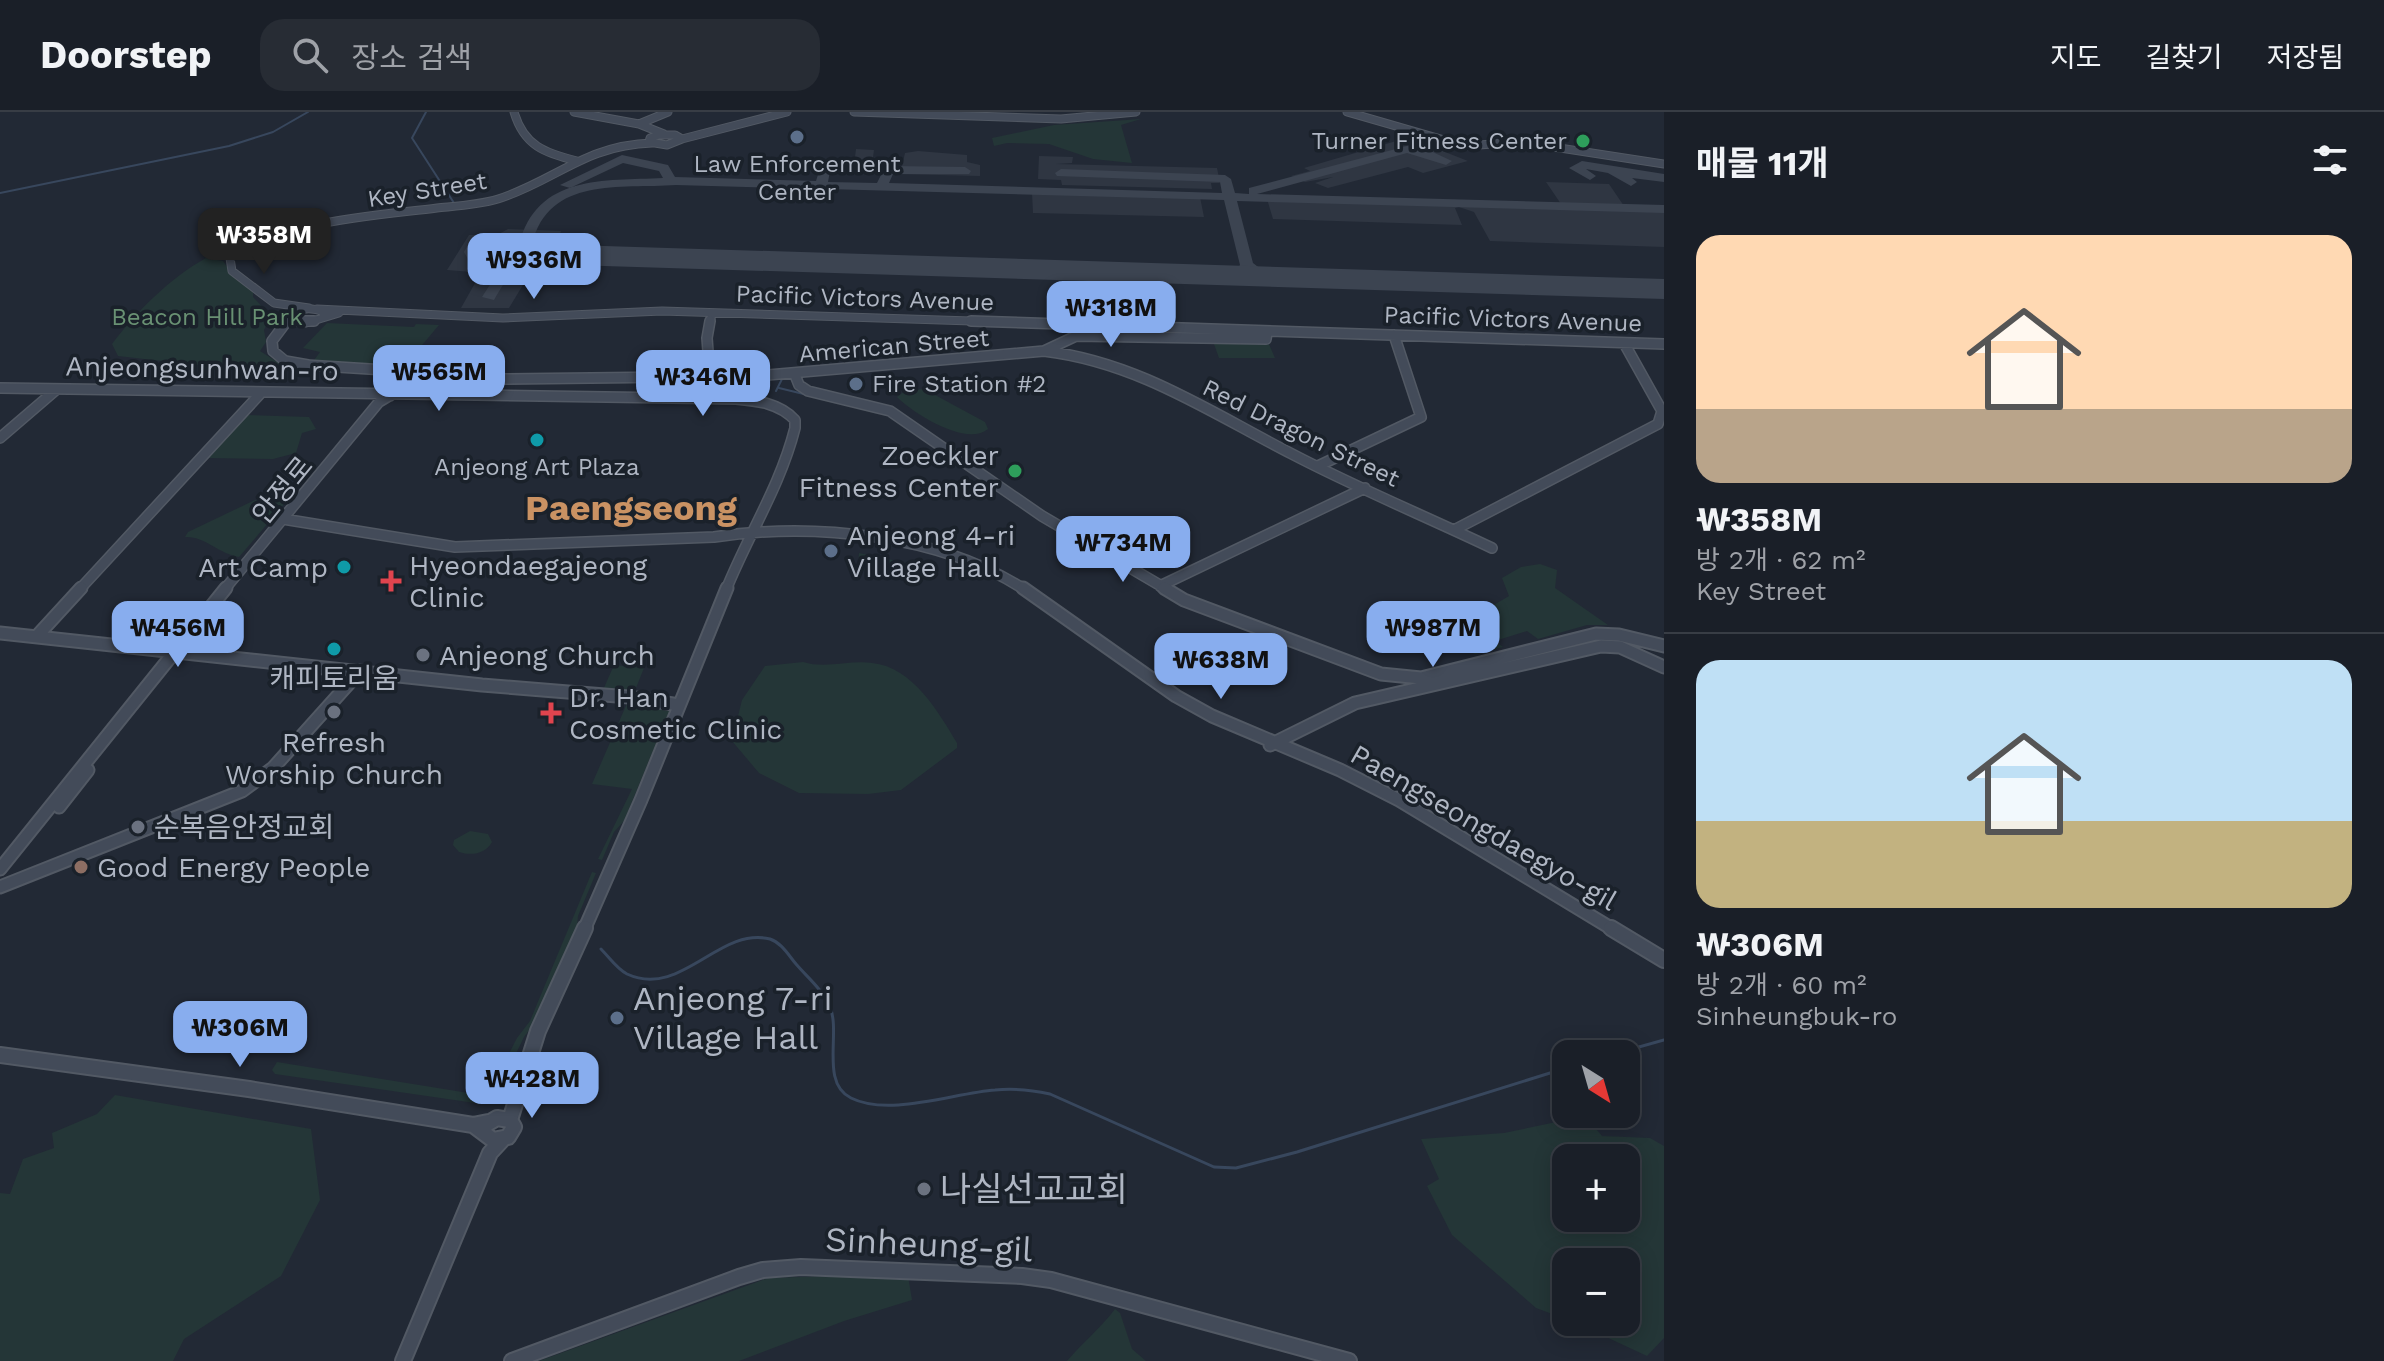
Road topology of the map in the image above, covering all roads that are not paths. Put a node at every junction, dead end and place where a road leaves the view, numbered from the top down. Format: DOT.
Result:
graph roads {
  1 [pos="514,112"];
  2 [pos="574,112"];
  3 [pos="668,112"];
  4 [pos="777,112"];
  5 [pos="787,112"];
  6 [pos="854,112"];
  7 [pos="1136,112"];
  8 [pos="1347,112"];
  9 [pos="1376,112"];
  10 [pos="1376,122"];
  11 [pos="639,124"];
  12 [pos="679,137"];
  13 [pos="653,138"];
  14 [pos="578,161"];
  15 [pos="1664,164"];
  16 [pos="276,304"];
  17 [pos="313,308"];
  18 [pos="354,311"];
  19 [pos="712,313"];
  20 [pos="289,317"];
  21 [pos="323,317"];
  22 [pos="306,323"];
  23 [pos="1267,331"];
  24 [pos="279,334"];
  25 [pos="1394,335"];
  26 [pos="1624,343"];
  27 [pos="1664,344"];
  28 [pos="1044,351"];
  29 [pos="402,371"];
  30 [pos="468,374"];
  31 [pos="795,375"];
  32 [pos="710,378"];
  33 [pos="0,388"];
  34 [pos="57,389"];
  35 [pos="260,394"];
  36 [pos="389,396"];
  37 [pos="1661,425"];
  38 [pos="0,438"];
  39 [pos="1318,466"];
  40 [pos="1365,488"];
  41 [pos="286,520"];
  42 [pos="1454,530"];
  43 [pos="750,533"];
  44 [pos="1492,548"];
  45 [pos="1160,586"];
  46 [pos="0,633"];
  47 [pos="37,636"];
  48 [pos="1664,646"];
  49 [pos="177,652"];
  50 [pos="1664,667"];
  51 [pos="360,671"];
  52 [pos="679,705"];
  53 [pos="1272,744"];
  54 [pos="0,869"];
  55 [pos="0,876"];
  56 [pos="0,887"];
  57 [pos="1664,962"];
  58 [pos="0,1055"];
  59 [pos="492,1131"];
  60 [pos="403,1361"];
  61 [pos="512,1361"];
  62 [pos="1349,1361"];
  1 -- 14 [label="street"];
  2 -- 11 [label="street"];
  3 -- 11 [label="street"];
  4 -- 12 [label="street"];
  5 -- 12 [label="street"];
  6 -- 7 [label="street"];
  8 -- 10 [label="street"];
  9 -- 10 [label="street"];
  10 -- 15 [label="street"];
  11 -- 13 [label="street"];
  12 -- 13 [label="street"];
  12 -- 13 [label="street"];
  13 -- 14 [label="street, Key Street"];
  14 -- 16 [label="street, Key Street"];
  16 -- 17 [label="street"];
  16 -- 20 [label="street"];
  17 -- 18 [label="street"];
  17 -- 20 [label="street"];
  17 -- 21 [label="street"];
  18 -- 19 [label="street, Pacific Victors Avenue"];
  18 -- 21 [label="street"];
  19 -- 23 [label="street, Pacific Victors Avenue"];
  19 -- 32 [label="street"];
  20 -- 22 [label="street"];
  20 -- 24 [label="street"];
  21 -- 22 [label="street"];
  22 -- 24 [label="street"];
  23 -- 25 [label="street, Pacific Victors Avenue"];
  23 -- 28 [label="street, American Street"];
  24 -- 29 [label="street"];
  25 -- 26 [label="street, Pacific Victors Avenue"];
  25 -- 39 [label="street"];
  26 -- 27 [label="street, Pacific Victors Avenue"];
  26 -- 37 [label="street"];
  28 -- 31 [label="street, American Street"];
  28 -- 39 [label="street, Red Dragon Street"];
  29 -- 36 [label="street"];
  29 -- 36 [label="street"];
  30 -- 32 [label="street, American Street"];
  31 -- 32 [label="street, American Street"];
  31 -- 45 [label="street"];
  33 -- 34 [label="street, Anjeongsunhwan-ro"];
  34 -- 35 [label="street, Anjeongsunhwan-ro"];
  34 -- 38 [label="street"];
  35 -- 36 [label="street, Anjeongsunhwan-ro"];
  35 -- 47 [label="street"];
  36 -- 41 [label="street, 안정로"];
  36 -- 43 [label="street"];
  36 -- 43 [label="street, Anjeongsunhwan-ro"];
  37 -- 42 [label="street"];
  39 -- 40 [label="street, Red Dragon Street"];
  40 -- 42 [label="street, Red Dragon Street"];
  40 -- 45 [label="street"];
  41 -- 43 [label="street"];
  41 -- 49 [label="street, 안정로"];
  42 -- 44 [label="street, Red Dragon Street"];
  43 -- 52 [label="street"];
  43 -- 53 [label="street"];
  43 -- 53 [label="street"];
  45 -- 48 [label="street"];
  46 -- 47 [label="street"];
  47 -- 49 [label="street"];
  49 -- 51 [label="street"];
  49 -- 54 [label="street"];
  49 -- 55 [label="street, 안정로"];
  50 -- 53 [label="street"];
  51 -- 52 [label="street"];
  51 -- 56 [label="street"];
  52 -- 59 [label="street"];
  53 -- 57 [label="street"];
  58 -- 59 [label="street"];
  59 -- 60 [label="street"];
  61 -- 62 [label="street, Sinheung-gil"];
}
